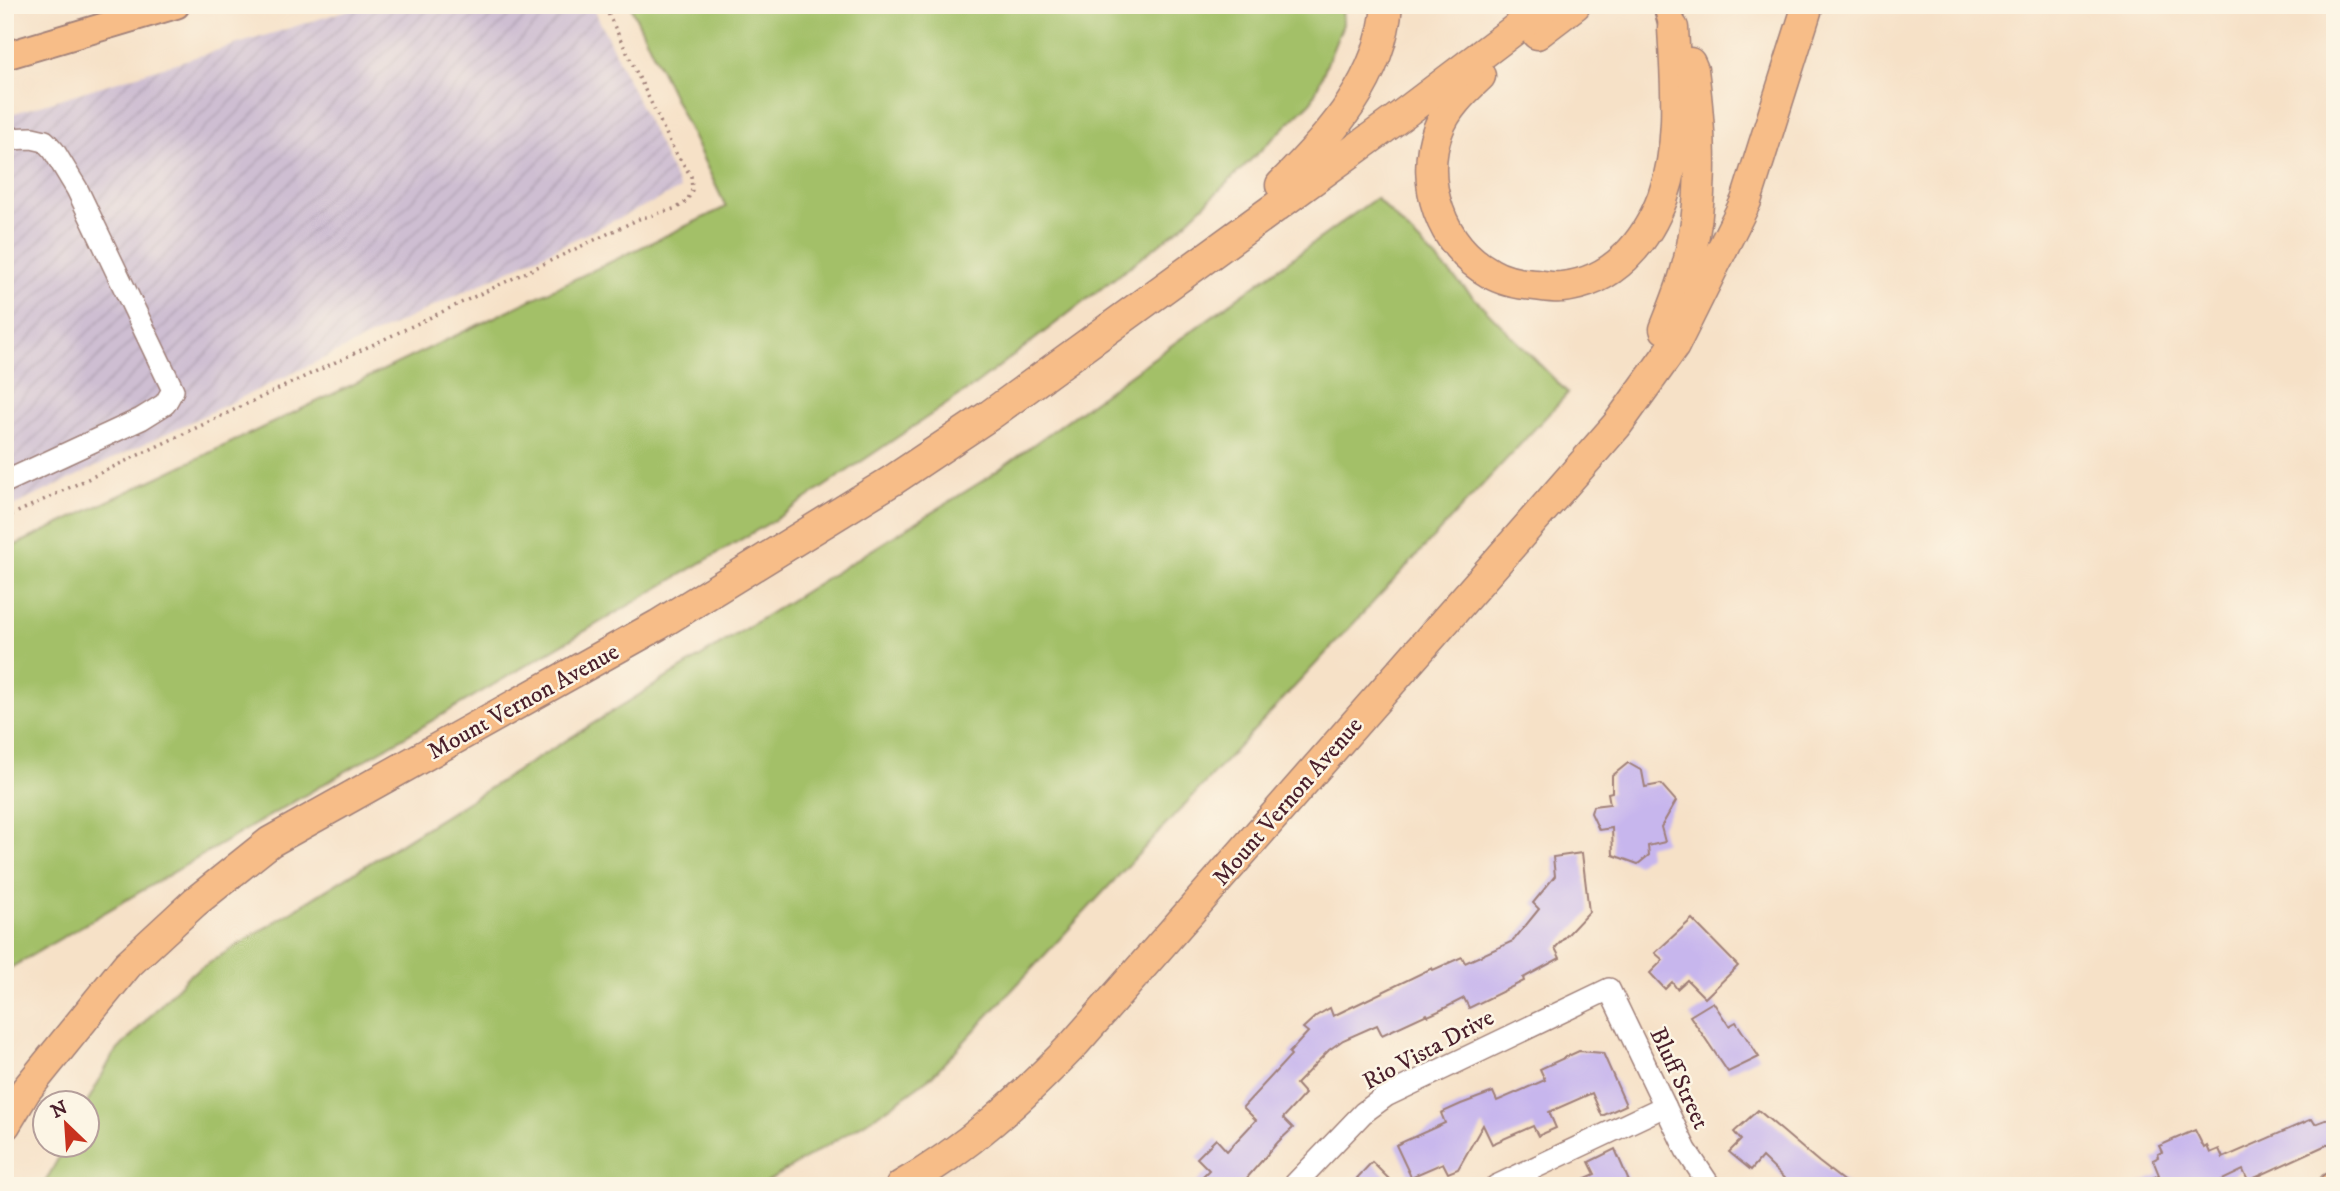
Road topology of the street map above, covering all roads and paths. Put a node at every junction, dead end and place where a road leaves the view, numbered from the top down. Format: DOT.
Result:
graph roads {
  1 [pos="176,5"];
  2 [pos="604,5"];
  3 [pos="1387,5"];
  4 [pos="1547,5"];
  5 [pos="1575,5"];
  6 [pos="1808,5"];
  7 [pos="1670,17"];
  8 [pos="5,56"];
  9 [pos="5,139"];
  10 [pos="1097,336"];
  11 [pos="1644,385"];
  12 [pos="5,482"];
  13 [pos="5,518"];
  14 [pos="1609,989"];
  15 [pos="1665,1106"];
  16 [pos="5,1125"];
  17 [pos="901,1186"];
  18 [pos="1293,1186"];
  19 [pos="1496,1186"];
  20 [pos="1710,1186"];
  1 -- 8 [label="main road"];
  2 -- 13 [label="path"];
  3 -- 10 [label="highway"];
  4 -- 10 [label="highway"];
  5 -- 7 [label="highway"];
  6 -- 11 [label="highway"];
  7 -- 11 [label="highway"];
  9 -- 12 [label="street"];
  10 -- 16 [label="highway, Mount Vernon Avenue"];
  11 -- 17 [label="highway, Mount Vernon Avenue"];
  14 -- 15 [label="street, Bluff Street"];
  14 -- 18 [label="street, Rio Vista Drive"];
  15 -- 19 [label="street"];
  15 -- 20 [label="street, Bluff Street"];
}
